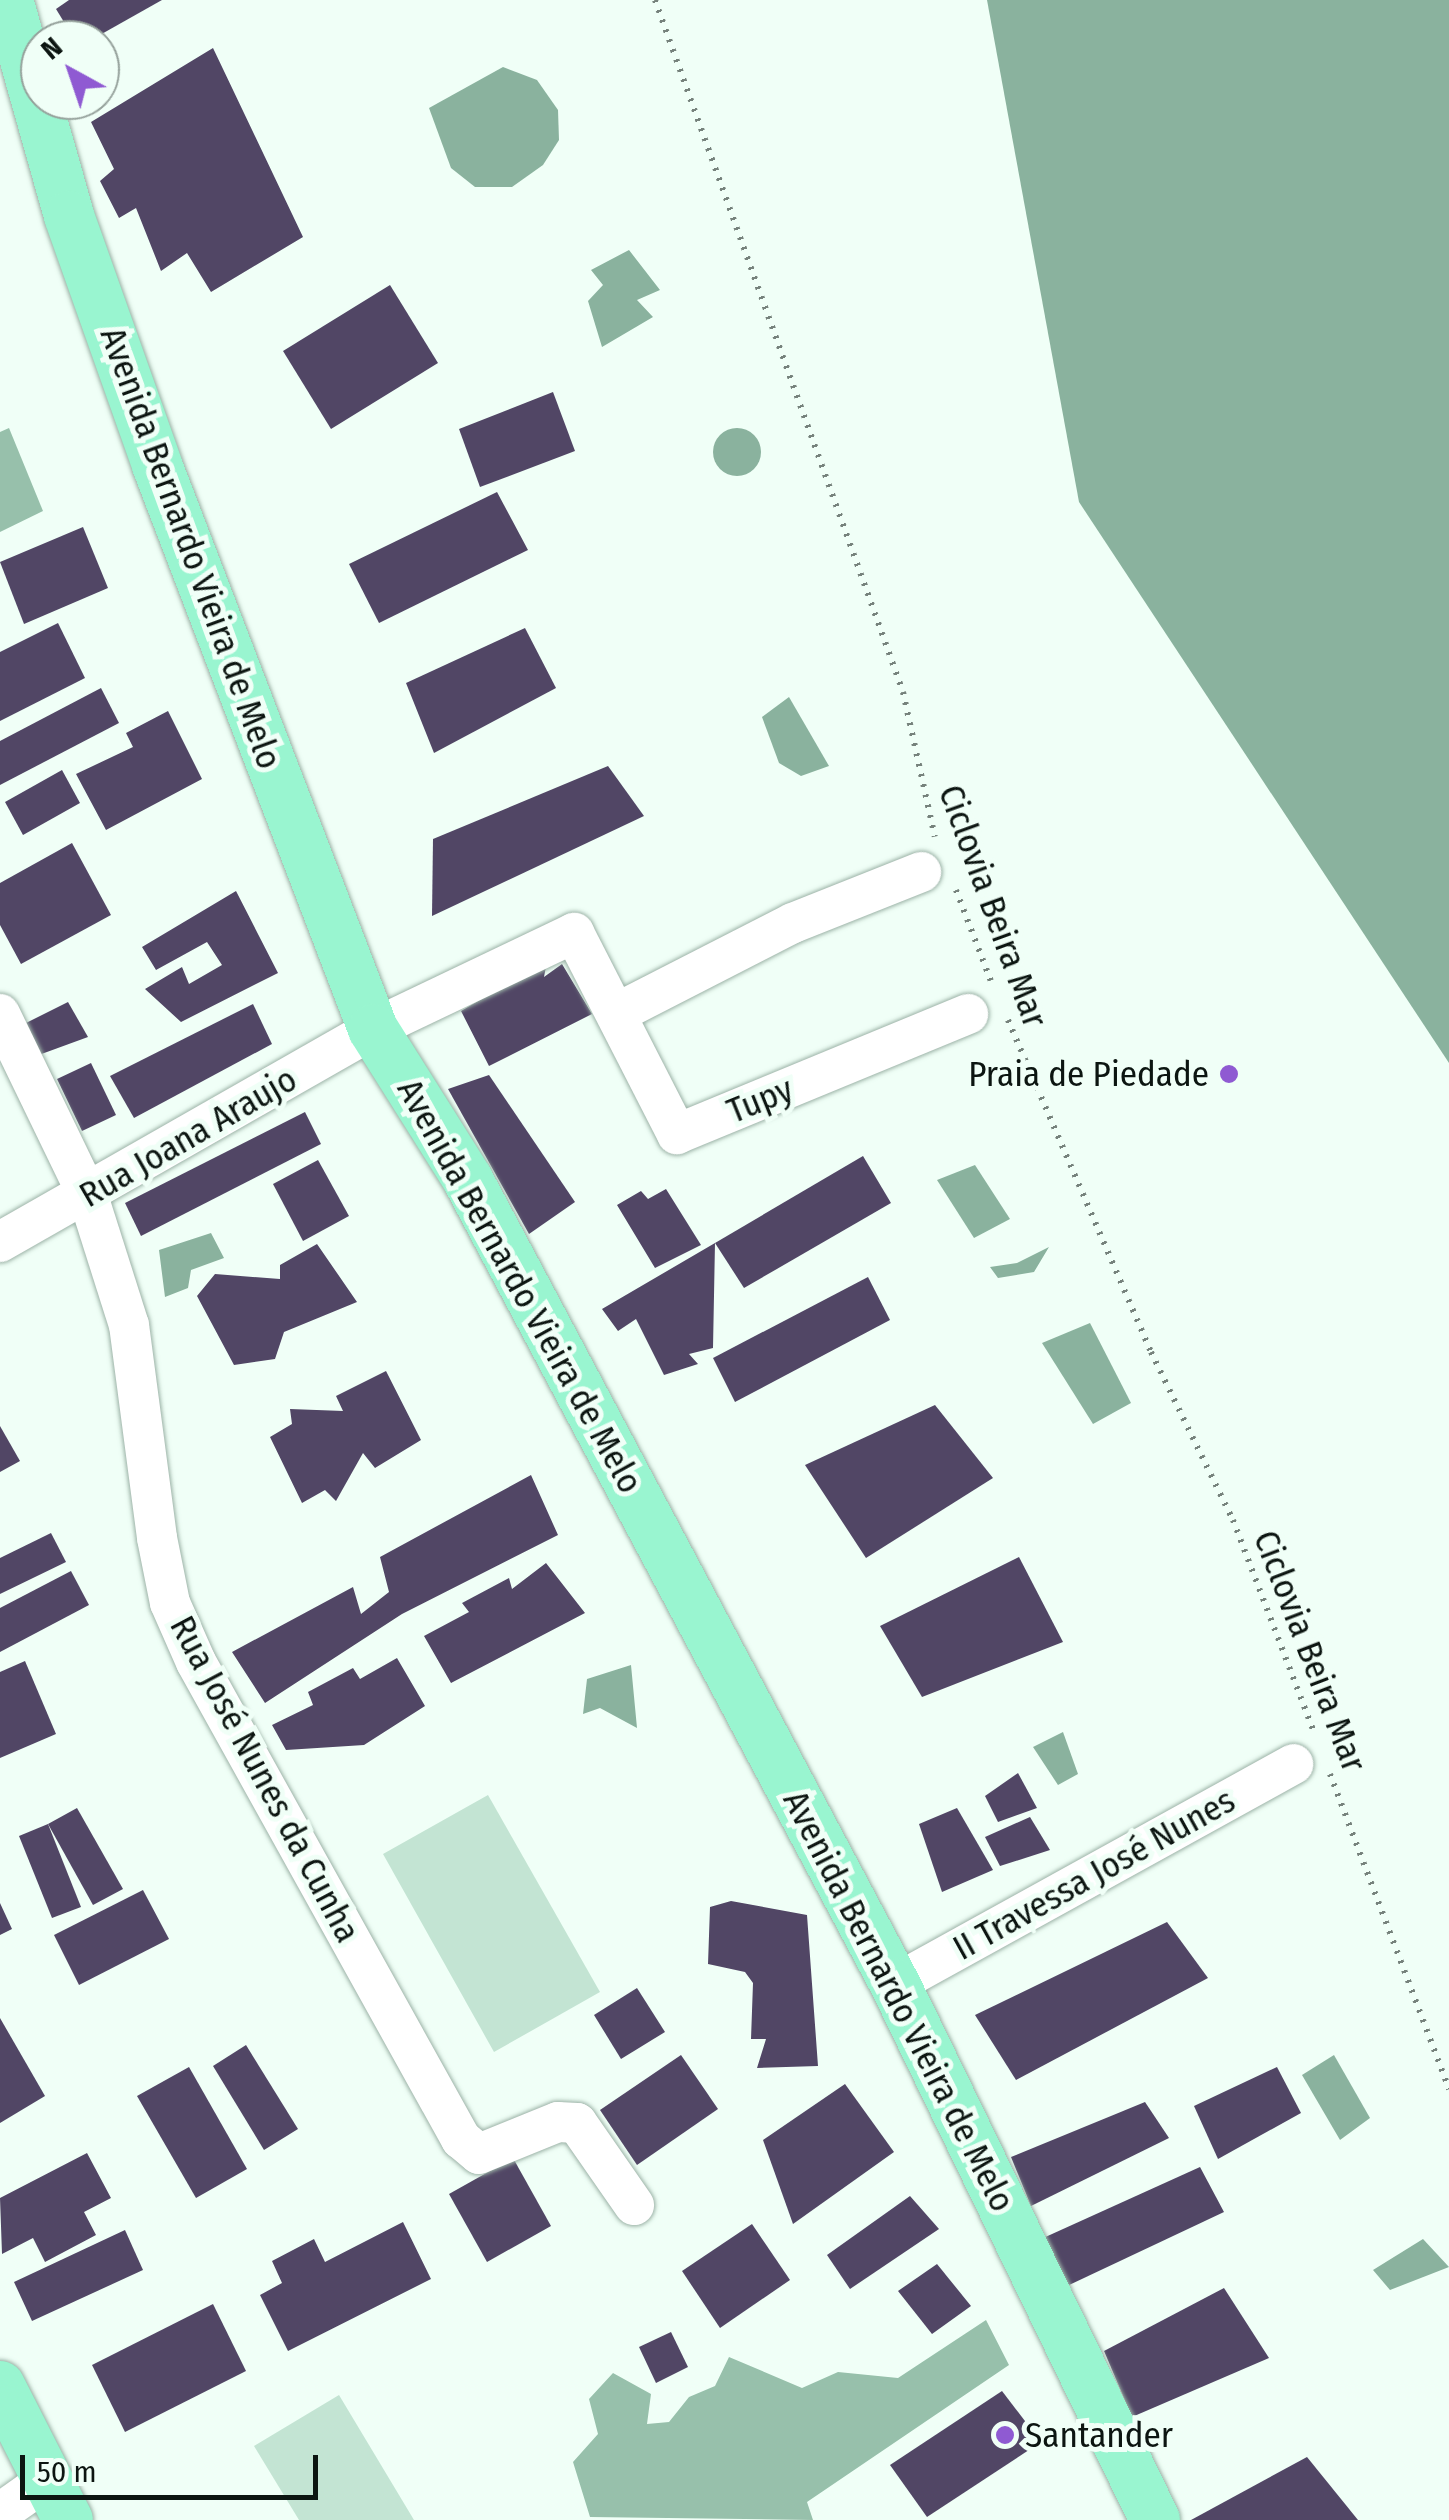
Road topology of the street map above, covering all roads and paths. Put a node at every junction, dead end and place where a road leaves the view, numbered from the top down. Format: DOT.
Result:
graph roads {
  1 [pos="8,0"];
  2 [pos="655,0"];
  3 [pos="937,866"];
  4 [pos="990,1008"];
  5 [pos="619,1012"];
  6 [pos="0,1014"];
  7 [pos="374,1029"];
  8 [pos="88,1196"];
  9 [pos="0,1242"];
  10 [pos="1313,1758"];
  11 [pos="895,1984"];
  12 [pos="1449,2089"];
  13 [pos="634,2205"];
  14 [pos="0,2386"];
  15 [pos="58,2500"];
  16 [pos="0,2513"];
  17 [pos="1155,2520"];
  1 -- 7 [label="main road, Avenida Bernardo Vieira de Melo"];
  2 -- 3 [label="path, Ciclovia Beira Mar"];
  3 -- 4 [label="path, Ciclovia Beira Mar"];
  3 -- 5 [label="street"];
  4 -- 5 [label="street, Tupy"];
  4 -- 10 [label="path, Ciclovia Beira Mar"];
  5 -- 7 [label="street, Tupy"];
  6 -- 8 [label="street, Rua José Nunes da Cunha"];
  7 -- 8 [label="street, Rua Joana Araujo"];
  7 -- 11 [label="main road, Avenida Bernardo Vieira de Melo"];
  8 -- 9 [label="street, Rua Joana Araujo"];
  8 -- 13 [label="street, Rua José Nunes da Cunha"];
  10 -- 11 [label="street, II Travessa José Nunes"];
  10 -- 12 [label="path, Ciclovia Beira Mar"];
  11 -- 17 [label="main road, Avenida Bernardo Vieira de Melo"];
  14 -- 15 [label="main road"];
  15 -- 16 [label="street"];
}
